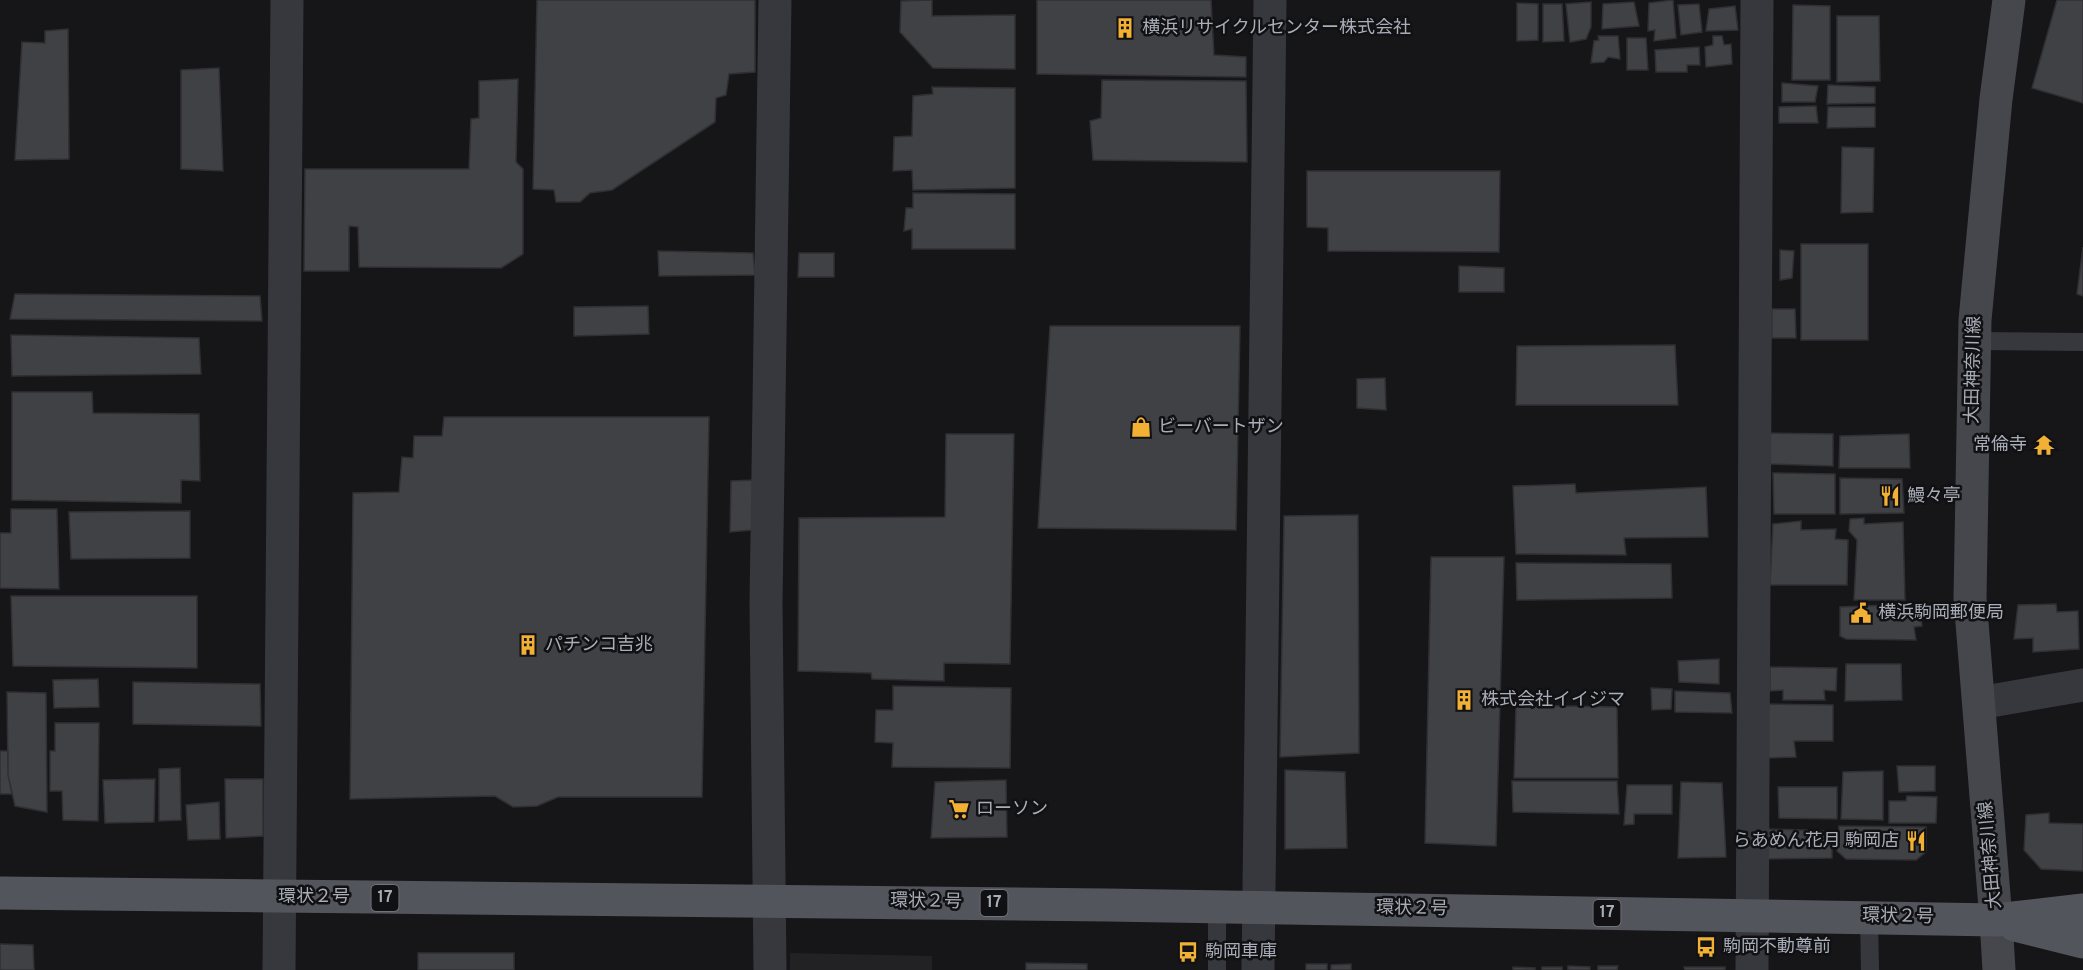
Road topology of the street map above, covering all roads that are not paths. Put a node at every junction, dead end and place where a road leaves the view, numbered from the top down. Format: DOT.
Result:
graph roads {
  1 [pos="287,0"];
  2 [pos="775,0"];
  3 [pos="1270,0"];
  4 [pos="1757,0"];
  5 [pos="2009,0"];
  6 [pos="1974,341"];
  7 [pos="2083,342"];
  8 [pos="2083,686"];
  9 [pos="1979,703"];
  10 [pos="0,893"];
  11 [pos="279,897"];
  12 [pos="771,900"];
  13 [pos="1217,906"];
  14 [pos="1258,907"];
  15 [pos="2083,910"];
  16 [pos="1753,915"];
  17 [pos="1869,917"];
  18 [pos="1996,920"];
  19 [pos="2083,942"];
  20 [pos="279,970"];
  21 [pos="770,970"];
  22 [pos="1217,970"];
  23 [pos="1258,970"];
  24 [pos="1752,970"];
  25 [pos="1870,970"];
  26 [pos="1999,970"];
  1 -- 11 [label="street"];
  2 -- 12 [label="street"];
  3 -- 14 [label="street"];
  4 -- 16 [label="street"];
  5 -- 6 [label="main road, 大田神奈川線"];
  6 -- 7 [label="lane"];
  6 -- 9 [label="main road, 大田神奈川線"];
  8 -- 9 [label="street"];
  9 -- 18 [label="main road, 大田神奈川線"];
  10 -- 11 [label="main road, 環状２号 / 17"];
  11 -- 12 [label="main road, 環状２号 / 17"];
  11 -- 20 [label="street"];
  12 -- 13 [label="main road, 環状２号 / 17"];
  12 -- 21 [label="street"];
  13 -- 14 [label="main road, 環状２号 / 17"];
  13 -- 22 [label="lane"];
  14 -- 16 [label="main road, 環状２号 / 17"];
  14 -- 23 [label="street"];
  15 -- 18 [label="main road, 17"];
  16 -- 17 [label="main road, 環状２号 / 17"];
  16 -- 24 [label="street"];
  17 -- 18 [label="main road, 環状２号 / 17"];
  17 -- 25 [label="lane"];
  18 -- 19 [label="main road, 17"];
  18 -- 26 [label="main road, 大田神奈川線"];
}
